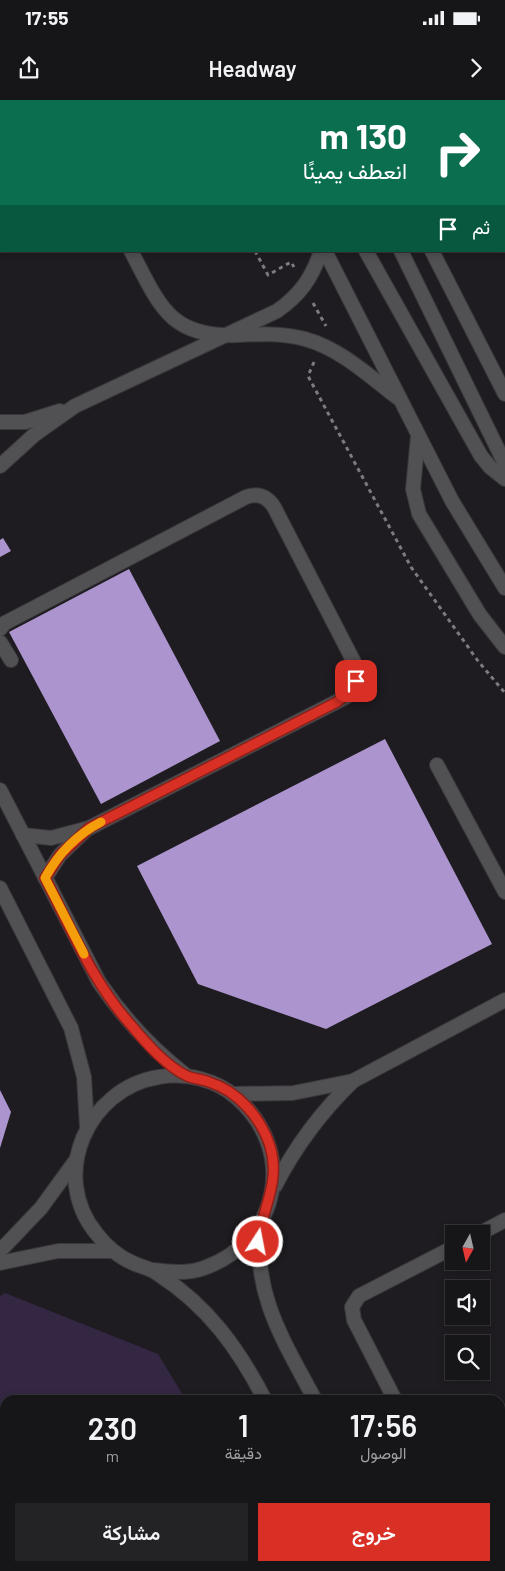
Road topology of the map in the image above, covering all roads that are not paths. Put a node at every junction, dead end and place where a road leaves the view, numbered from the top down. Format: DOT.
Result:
graph roads {
  1 [pos="132,252"];
  2 [pos="323,252"];
  3 [pos="324,252"];
  4 [pos="367,252"];
  5 [pos="401,252"];
  6 [pos="433,252"];
  7 [pos="222,336"];
  8 [pos="505,394"];
  9 [pos="398,398"];
  10 [pos="75,406"];
  11 [pos="0,422"];
  12 [pos="418,436"];
  13 [pos="505,464"];
  14 [pos="0,466"];
  15 [pos="505,479"];
  16 [pos="505,588"];
  17 [pos="0,629"];
  18 [pos="0,642"];
  19 [pos="505,646"];
  20 [pos="11,660"];
  21 [pos="437,765"];
  22 [pos="0,790"];
  23 [pos="89,828"];
  24 [pos="23,835"];
  25 [pos="45,878"];
  26 [pos="0,888"];
  27 [pos="505,892"];
  28 [pos="505,1000"];
  29 [pos="187,1076"];
  30 [pos="353,1081"];
  31 [pos="232,1094"];
  32 [pos="87,1127"];
  33 [pos="76,1160"];
  34 [pos="273,1190"];
  35 [pos="505,1220"];
  36 [pos="260,1224"];
  37 [pos="490,1228"];
  38 [pos="0,1251"];
  39 [pos="113,1252"];
  40 [pos="445,1252"];
  41 [pos="0,1263"];
  42 [pos="153,1270"];
  43 [pos="262,1395"];
  44 [pos="312,1395"];
  45 [pos="392,1395"];
  1 -- 7 [label="street"];
  2 -- 7 [label="street"];
  3 -- 9 [label="street"];
  4 -- 15 [label="street"];
  5 -- 13 [label="street"];
  6 -- 8 [label="street"];
  7 -- 9 [label="street"];
  7 -- 10 [label="street"];
  9 -- 12 [label="street"];
  10 -- 11 [label="street"];
  10 -- 14 [label="street"];
  12 -- 16 [label="street"];
  12 -- 19 [label="street"];
  17 -- 23 [label="street"];
  18 -- 20 [label="street"];
  21 -- 27 [label="street"];
  22 -- 24 [label="street"];
  23 -- 24 [label="street"];
  23 -- 25 [label="street"];
  24 -- 25 [label="street"];
  25 -- 29 [label="street"];
  26 -- 32 [label="street"];
  28 -- 30 [label="street"];
  29 -- 31 [label="street"];
  29 -- 32 [label="street"];
  30 -- 31 [label="street"];
  30 -- 34 [label="street"];
  31 -- 34 [label="street"];
  32 -- 33 [label="street"];
  33 -- 38 [label="street"];
  33 -- 39 [label="street"];
  34 -- 36 [label="street"];
  35 -- 37 [label="street"];
  36 -- 42 [label="street"];
  36 -- 44 [label="street"];
  39 -- 41 [label="street"];
  39 -- 42 [label="street"];
  40 -- 45 [label="street"];
  42 -- 43 [label="street"];
}
